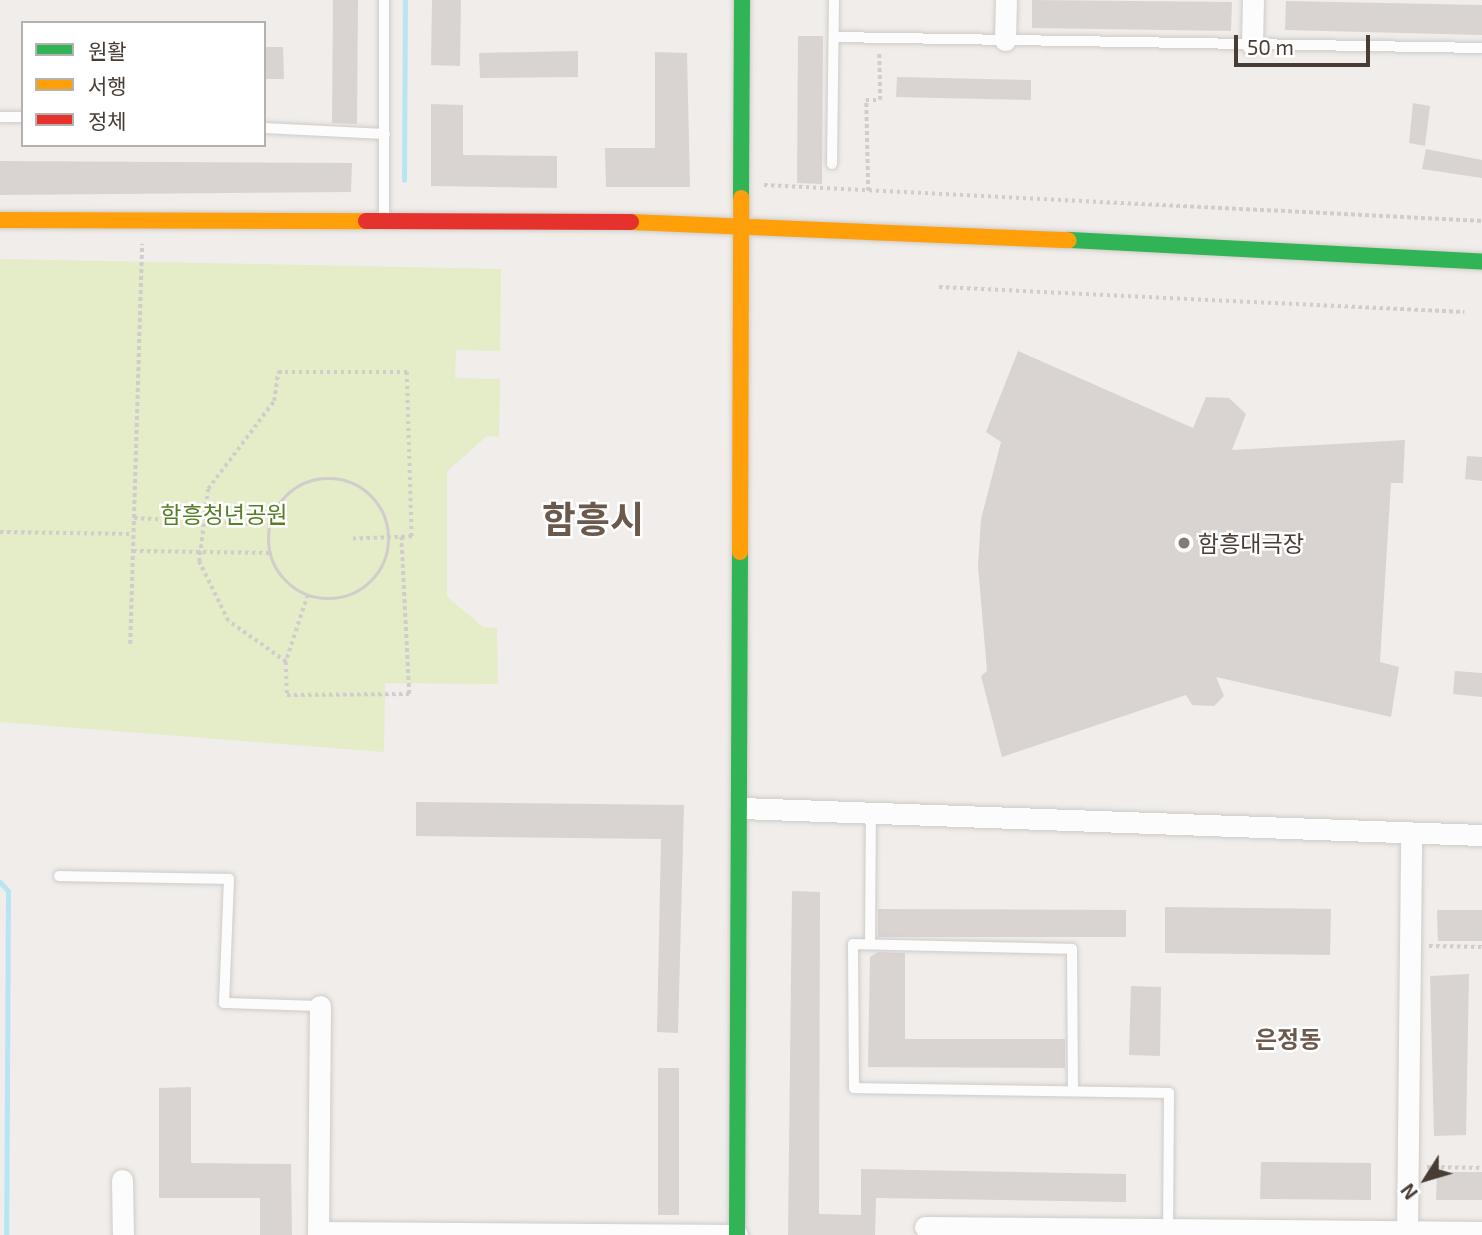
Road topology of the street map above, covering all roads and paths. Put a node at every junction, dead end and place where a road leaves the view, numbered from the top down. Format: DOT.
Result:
graph roads {
  1 [pos="384,0"];
  2 [pos="743,0"];
  3 [pos="834,0"];
  4 [pos="1006,0"];
  5 [pos="1253,0"];
  6 [pos="834,37"];
  7 [pos="879,37"];
  8 [pos="1005,40"];
  9 [pos="1252,44"];
  10 [pos="1482,48"];
  11 [pos="0,117"];
  12 [pos="21,117"];
  13 [pos="266,128"];
  14 [pos="385,134"];
  15 [pos="832,164"];
  16 [pos="741,184"];
  17 [pos="867,191"];
  18 [pos="0,220"];
  19 [pos="143,221"];
  20 [pos="1482,221"];
  21 [pos="742,222"];
  22 [pos="384,225"];
  23 [pos="1482,262"];
  24 [pos="939,287"];
  25 [pos="1464,312"];
  26 [pos="134,518"];
  27 [pos="200,521"];
  28 [pos="271,525"];
  29 [pos="0,532"];
  30 [pos="133,534"];
  31 [pos="401,537"];
  32 [pos="389,538"];
  33 [pos="353,539"];
  34 [pos="133,551"];
  35 [pos="199,552"];
  36 [pos="271,553"];
  37 [pos="307,595"];
  38 [pos="130,644"];
  39 [pos="286,662"];
  40 [pos="741,808"];
  41 [pos="871,813"];
  42 [pos="1411,834"];
  43 [pos="1482,835"];
  44 [pos="59,876"];
  45 [pos="870,944"];
  46 [pos="1410,946"];
  47 [pos="1482,947"];
  48 [pos="320,1006"];
  49 [pos="1073,1091"];
  50 [pos="1408,1167"];
  51 [pos="1482,1168"];
  52 [pos="122,1180"];
  53 [pos="925,1227"];
  54 [pos="1160,1231"];
  55 [pos="1482,1231"];
  56 [pos="1407,1233"];
  57 [pos="318,1234"];
  58 [pos="123,1235"];
  59 [pos="737,1235"];
  1 -- 14 [label="lane"];
  2 -- 16 [label="street"];
  3 -- 6 [label="lane"];
  4 -- 8 [label="street"];
  5 -- 9 [label="street"];
  6 -- 7 [label="lane"];
  6 -- 15 [label="lane"];
  7 -- 8 [label="lane"];
  7 -- 17 [label="path"];
  8 -- 9 [label="lane"];
  9 -- 10 [label="lane"];
  11 -- 12 [label="lane"];
  13 -- 14 [label="lane"];
  14 -- 22 [label="lane"];
  16 -- 17 [label="path"];
  16 -- 21 [label="street"];
  17 -- 20 [label="path"];
  18 -- 19 [label="street"];
  19 -- 22 [label="street"];
  19 -- 26 [label="path"];
  21 -- 22 [label="street"];
  21 -- 23 [label="street"];
  21 -- 40 [label="street"];
  24 -- 25 [label="path"];
  26 -- 27 [label="path"];
  26 -- 30 [label="path"];
  27 -- 28 [label="path"];
  27 -- 31 [label="path"];
  27 -- 35 [label="path"];
  28 -- 32 [label="path"];
  28 -- 36 [label="path"];
  29 -- 30 [label="path"];
  30 -- 34 [label="path"];
  31 -- 32 [label="path"];
  31 -- 39 [label="path"];
  32 -- 33 [label="path"];
  32 -- 37 [label="path"];
  34 -- 35 [label="path"];
  34 -- 38 [label="path"];
  35 -- 36 [label="path"];
  35 -- 39 [label="path"];
  36 -- 37 [label="path"];
  37 -- 39 [label="path"];
  40 -- 41 [label="street"];
  40 -- 59 [label="street"];
  41 -- 42 [label="street"];
  41 -- 45 [label="lane"];
  42 -- 43 [label="street"];
  42 -- 46 [label="street"];
  44 -- 48 [label="lane"];
  45 -- 49 [label="lane"];
  45 -- 49 [label="lane"];
  46 -- 47 [label="path"];
  46 -- 50 [label="street"];
  48 -- 57 [label="street"];
  49 -- 54 [label="lane"];
  50 -- 51 [label="path"];
  50 -- 56 [label="street"];
  52 -- 58 [label="street"];
  53 -- 54 [label="street"];
  54 -- 56 [label="street"];
  55 -- 56 [label="street"];
  57 -- 59 [label="street"];
}
